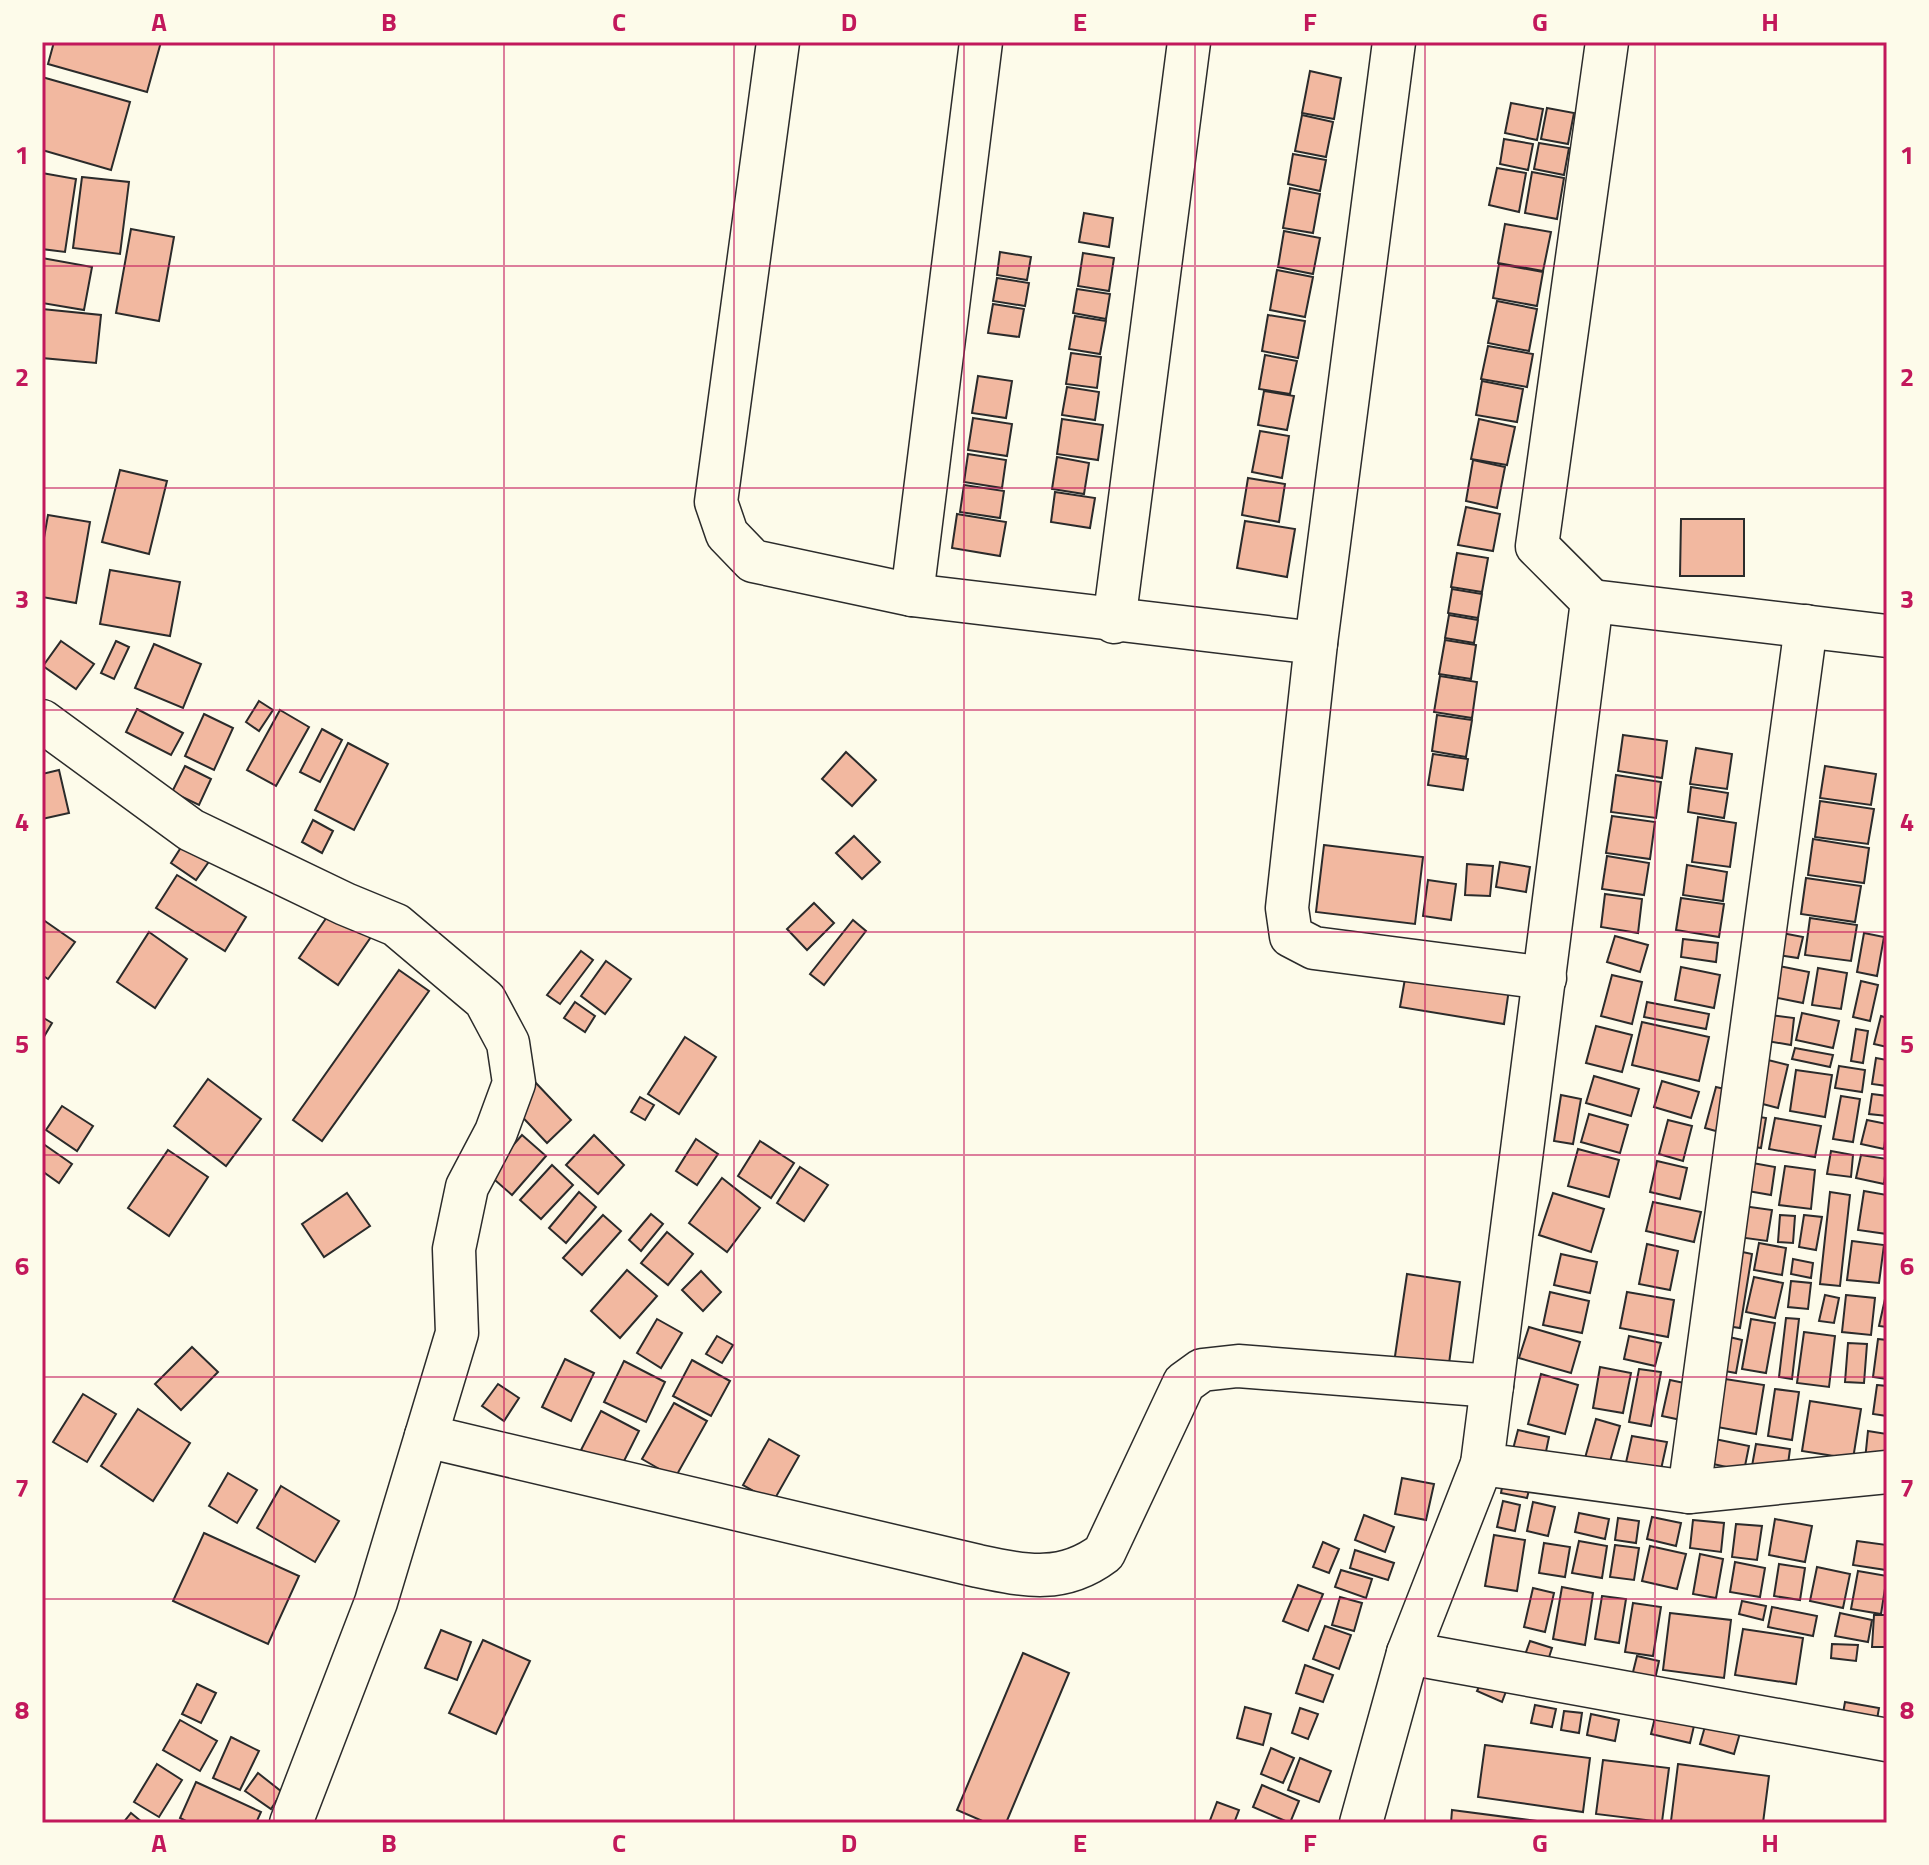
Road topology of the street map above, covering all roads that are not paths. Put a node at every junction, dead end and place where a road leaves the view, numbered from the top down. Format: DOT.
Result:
graph roads {
  1 [pos="778,42"];
  2 [pos="981,42"];
  3 [pos="1189,42"];
  4 [pos="1394,42"];
  5 [pos="1607,42"];
  6 [pos="912,595"];
  7 [pos="1592,601"];
  8 [pos="1114,622"];
  9 [pos="1806,626"];
  10 [pos="1887,636"];
  11 [pos="1316,643"];
  12 [pos="42,721"];
  13 [pos="1545,978"];
  14 [pos="1492,1386"];
  15 [pos="426,1436"];
  16 [pos="1482,1464"];
  17 [pos="1887,1472"];
  18 [pos="1689,1492"];
  19 [pos="1408,1653"];
  20 [pos="1887,1740"];
  21 [pos="291,1823"];
  22 [pos="1361,1823"];
  1 -- 6 [label="street"];
  2 -- 6 [label="street"];
  3 -- 8 [label="street"];
  4 -- 11 [label="street"];
  5 -- 7 [label="street"];
  6 -- 8 [label="street"];
  7 -- 9 [label="street"];
  7 -- 13 [label="street"];
  8 -- 11 [label="street"];
  9 -- 10 [label="street"];
  9 -- 18 [label="street"];
  11 -- 13 [label="street"];
  12 -- 15 [label="street"];
  13 -- 14 [label="street"];
  14 -- 15 [label="street"];
  14 -- 16 [label="street"];
  15 -- 21 [label="street"];
  16 -- 18 [label="street"];
  16 -- 19 [label="street"];
  17 -- 18 [label="street"];
  19 -- 20 [label="street"];
  19 -- 22 [label="street"];
}
